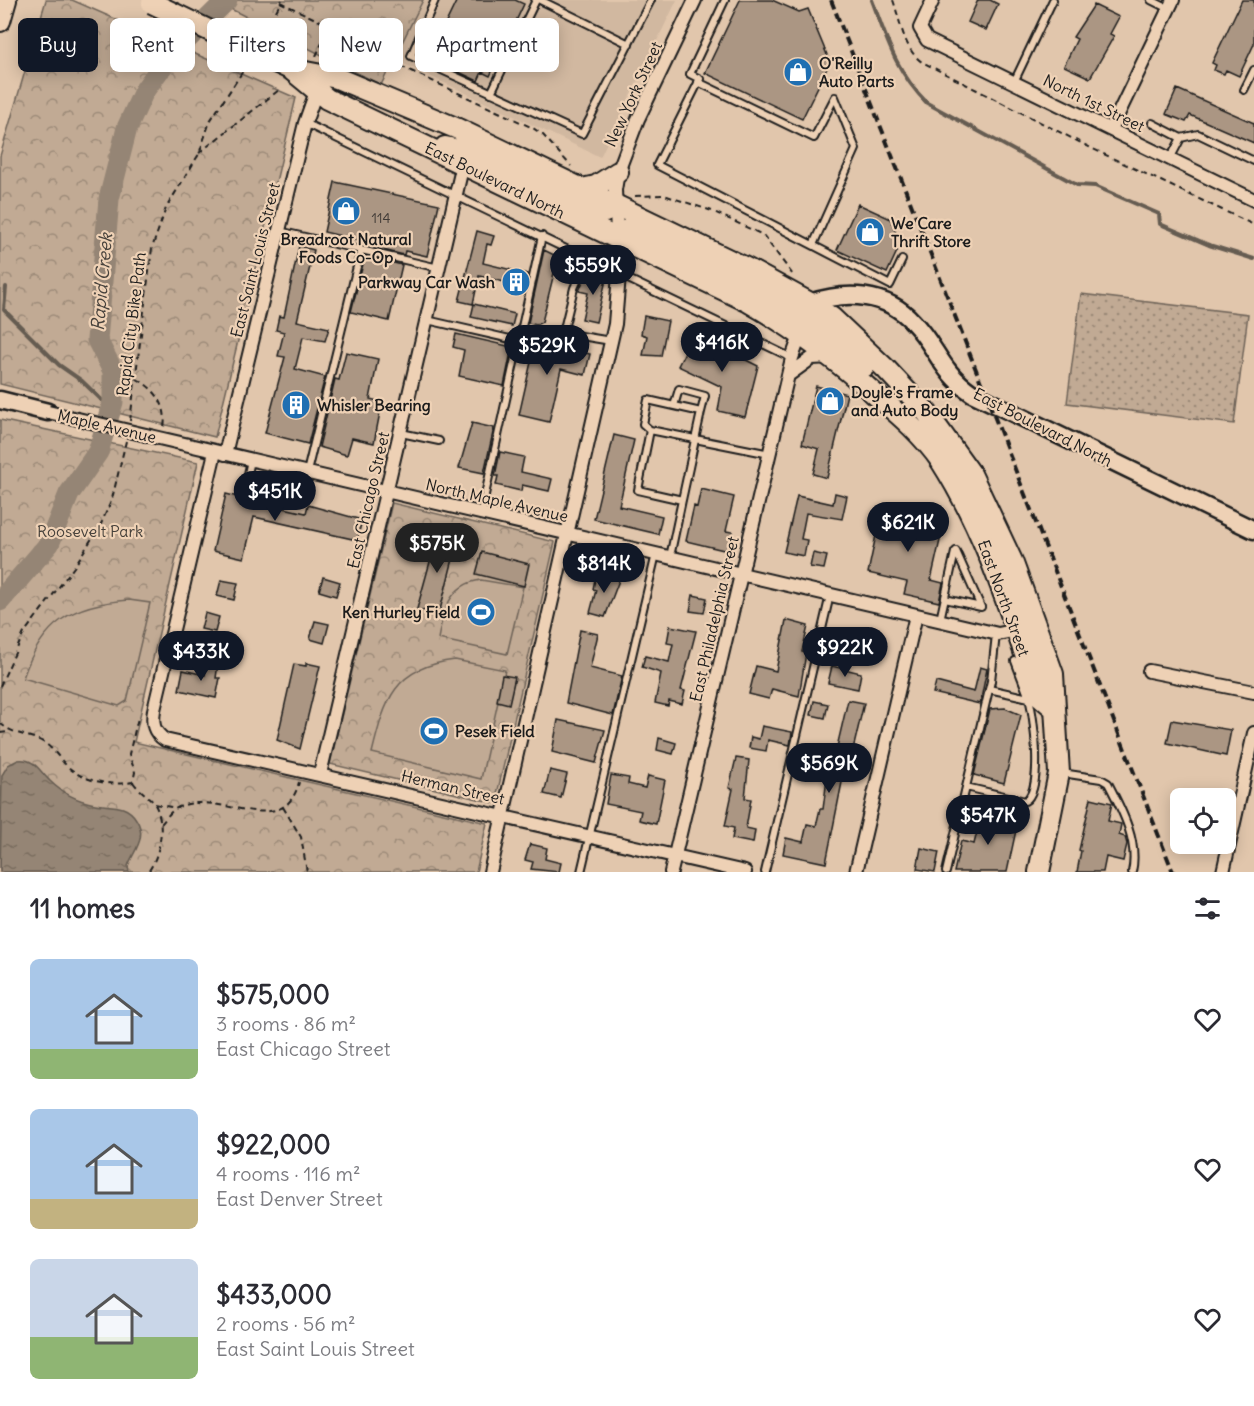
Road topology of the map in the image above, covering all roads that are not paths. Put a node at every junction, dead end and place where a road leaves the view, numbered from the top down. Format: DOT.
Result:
graph roads {
  1 [pos="6,0"];
  2 [pos="435,0"];
  3 [pos="538,0"];
  4 [pos="651,0"];
  5 [pos="695,0"];
  6 [pos="725,0"];
  7 [pos="933,0"];
  8 [pos="1053,0"];
  9 [pos="1151,0"];
  10 [pos="149,1"];
  11 [pos="1171,4"];
  12 [pos="0,21"];
  13 [pos="629,44"];
  14 [pos="1254,70"];
  15 [pos="698,82"];
  16 [pos="1014,82"];
  17 [pos="319,83"];
  18 [pos="1244,90"];
  19 [pos="491,93"];
  20 [pos="305,123"];
  21 [pos="1152,123"];
  22 [pos="1111,129"];
  23 [pos="406,137"];
  24 [pos="1181,138"];
  25 [pos="1170,159"];
  26 [pos="1254,161"];
  27 [pos="463,164"];
  28 [pos="618,172"];
  29 [pos="582,189"];
  30 [pos="455,196"];
  31 [pos="1253,196"];
  32 [pos="621,200"];
  33 [pos="278,231"];
  34 [pos="542,236"];
  35 [pos="619,239"];
  36 [pos="813,245"];
  37 [pos="361,250"];
  38 [pos="709,250"];
  39 [pos="655,256"];
  40 [pos="587,259"];
  41 [pos="902,260"];
  42 [pos="439,268"];
  43 [pos="619,275"];
  44 [pos="858,295"];
  45 [pos="810,303"];
  46 [pos="832,318"];
  47 [pos="427,320"];
  48 [pos="521,331"];
  49 [pos="563,333"];
  50 [pos="801,333"];
  51 [pos="519,341"];
  52 [pos="611,341"];
  53 [pos="792,358"];
  54 [pos="834,358"];
  55 [pos="790,374"];
  56 [pos="0,400"];
  57 [pos="674,406"];
  58 [pos="48,412"];
  59 [pos="701,412"];
  60 [pos="927,413"];
  61 [pos="650,430"];
  62 [pos="401,433"];
  63 [pos="696,440"];
  64 [pos="439,441"];
  65 [pos="220,453"];
  66 [pos="770,454"];
  67 [pos="251,460"];
  68 [pos="294,470"];
  69 [pos="307,473"];
  70 [pos="245,488"];
  71 [pos="388,491"];
  72 [pos="288,494"];
  73 [pos="682,500"];
  74 [pos="481,513"];
  75 [pos="1253,527"];
  76 [pos="568,533"];
  77 [pos="656,554"];
  78 [pos="670,557"];
  79 [pos="741,573"];
  80 [pos="830,594"];
  81 [pos="945,599"];
  82 [pos="916,615"];
  83 [pos="940,621"];
  84 [pos="1017,630"];
  85 [pos="996,634"];
  86 [pos="1015,661"];
  87 [pos="1149,670"];
  88 [pos="989,690"];
  89 [pos="1254,692"];
  90 [pos="1029,698"];
  91 [pos="1055,701"];
  92 [pos="154,725"];
  93 [pos="1254,734"];
  94 [pos="1059,773"];
  95 [pos="320,774"];
  96 [pos="966,787"];
  97 [pos="1043,797"];
  98 [pos="503,815"];
  99 [pos="589,835"];
  100 [pos="675,855"];
  101 [pos="490,872"];
  102 [pos="581,872"];
  103 [pos="671,872"];
  104 [pos="745,872"];
  105 [pos="765,872"];
  106 [pos="856,872"];
  107 [pos="946,872"];
  108 [pos="1039,872"];
  109 [pos="1132,872"];
  110 [pos="1223,872"];
  1 -- 12 [label="main road"];
  2 -- 19 [label="lane"];
  3 -- 13 [label="lane"];
  3 -- 19 [label="lane"];
  4 -- 13 [label="lane"];
  5 -- 28 [label="street, New York Street"];
  6 -- 15 [label="lane"];
  7 -- 16 [label="street, North 1st Street"];
  8 -- 16 [label="lane"];
  9 -- 11 [label="lane"];
  10 -- 17 [label="main road, East Boulevard North, bridge"];
  11 -- 22 [label="street"];
  13 -- 19 [label="lane"];
  14 -- 18 [label="lane"];
  15 -- 36 [label="lane"];
  15 -- 36 [label="lane"];
  16 -- 22 [label="street, North 1st Street"];
  17 -- 20 [label="street, East Saint Louis Street"];
  17 -- 23 [label="main road, East Boulevard North"];
  17 -- 29 [label="main road, East Boulevard North"];
  20 -- 30 [label="lane"];
  20 -- 33 [label="street, East Saint Louis Street"];
  21 -- 24 [label="lane"];
  22 -- 25 [label="street, North 1st Street"];
  23 -- 27 [label="main road, East Boulevard North"];
  23 -- 32 [label="main road"];
  24 -- 25 [label="lane"];
  24 -- 26 [label="lane"];
  25 -- 31 [label="street, North 1st Street"];
  27 -- 30 [label="street, East Chicago Street"];
  27 -- 35 [label="main road, East Boulevard North"];
  28 -- 29 [label="main road"];
  28 -- 32 [label="street, New York Street"];
  29 -- 32 [label="main road, East Boulevard North"];
  30 -- 34 [label="lane"];
  30 -- 42 [label="street, East Chicago Street"];
  32 -- 35 [label="street, New York Street"];
  32 -- 38 [label="main road, East Boulevard North"];
  33 -- 37 [label="lane"];
  33 -- 65 [label="street, East Saint Louis Street"];
  34 -- 40 [label="lane"];
  34 -- 48 [label="lane"];
  35 -- 38 [label="main road"];
  35 -- 39 [label="main road, East Boulevard North"];
  35 -- 43 [label="street, New York Street"];
  36 -- 41 [label="lane"];
  37 -- 42 [label="lane"];
  37 -- 69 [label="lane"];
  38 -- 45 [label="main road, East Boulevard North"];
  39 -- 46 [label="main road"];
  39 -- 50 [label="main road, East Boulevard North"];
  40 -- 43 [label="lane"];
  40 -- 49 [label="lane"];
  42 -- 47 [label="street, East Chicago Street"];
  43 -- 52 [label="street, New York Street"];
  43 -- 53 [label="lane"];
  44 -- 45 [label="street, East Boulevard North"];
  44 -- 46 [label="street"];
  44 -- 75 [label="street, East Boulevard North"];
  45 -- 46 [label="main road, East Boulevard North"];
  46 -- 60 [label="main road, East North Street"];
  47 -- 51 [label="lane"];
  47 -- 62 [label="street, East Chicago Street"];
  48 -- 49 [label="lane"];
  48 -- 51 [label="lane"];
  49 -- 52 [label="lane"];
  50 -- 53 [label="street, East Philadelphia Street"];
  50 -- 54 [label="main road, East North Street"];
  50 -- 60 [label="main road"];
  51 -- 74 [label="lane"];
  52 -- 76 [label="street, New York Street"];
  53 -- 55 [label="street, East Philadelphia Street"];
  54 -- 55 [label="street"];
  54 -- 84 [label="main road, East North Street"];
  55 -- 66 [label="street, East Philadelphia Street"];
  56 -- 58 [label="street, Maple Avenue"];
  57 -- 59 [label="lane"];
  57 -- 59 [label="lane"];
  57 -- 61 [label="lane"];
  58 -- 65 [label="street, Maple Avenue, bridge"];
  59 -- 63 [label="lane"];
  60 -- 91 [label="main road, East North Street"];
  61 -- 63 [label="lane"];
  61 -- 73 [label="lane"];
  62 -- 64 [label="lane"];
  62 -- 71 [label="street, East Chicago Street"];
  63 -- 66 [label="lane"];
  63 -- 73 [label="lane"];
  65 -- 67 [label="street, North Maple Avenue"];
  65 -- 92 [label="street, East Saint Louis Street"];
  66 -- 79 [label="street, East Philadelphia Street"];
  67 -- 68 [label="street, North Maple Avenue"];
  67 -- 70 [label="lane"];
  68 -- 69 [label="street, North Maple Avenue"];
  68 -- 72 [label="lane"];
  69 -- 71 [label="street, North Maple Avenue"];
  71 -- 74 [label="street, North Maple Avenue"];
  71 -- 95 [label="street, East Chicago Street"];
  73 -- 78 [label="lane"];
  74 -- 76 [label="street, North Maple Avenue"];
  76 -- 77 [label="street, North Maple Avenue"];
  76 -- 98 [label="street, New York Street"];
  77 -- 78 [label="street, North Maple Avenue"];
  77 -- 99 [label="lane"];
  78 -- 79 [label="street, North Maple Avenue"];
  79 -- 80 [label="street, North Maple Avenue"];
  79 -- 100 [label="street, East Philadelphia Street"];
  80 -- 82 [label="street, North Maple Avenue"];
  80 -- 105 [label="lane"];
  81 -- 81 [label="lane"];
  81 -- 83 [label="lane"];
  82 -- 83 [label="street, North Maple Avenue"];
  82 -- 106 [label="street"];
  83 -- 85 [label="street, North Maple Avenue"];
  84 -- 85 [label="street, North Maple Avenue"];
  84 -- 91 [label="main road, East North Street"];
  85 -- 88 [label="lane"];
  86 -- 90 [label="lane"];
  87 -- 89 [label="street"];
  88 -- 90 [label="lane"];
  88 -- 96 [label="lane"];
  90 -- 97 [label="lane"];
  91 -- 94 [label="main road, East North Street"];
  92 -- 95 [label="street, Herman Street"];
  93 -- 110 [label="street"];
  94 -- 97 [label="main road, East North Street"];
  94 -- 109 [label="lane"];
  95 -- 98 [label="street, Herman Street"];
  96 -- 97 [label="lane"];
  96 -- 107 [label="lane"];
  97 -- 108 [label="main road, East North Street"];
  98 -- 99 [label="street, Herman Street"];
  98 -- 101 [label="street, New York Street"];
  99 -- 100 [label="street, Herman Street"];
  99 -- 102 [label="lane"];
  100 -- 103 [label="street, East Philadelphia Street"];
  100 -- 104 [label="street, Herman Street"];
}
